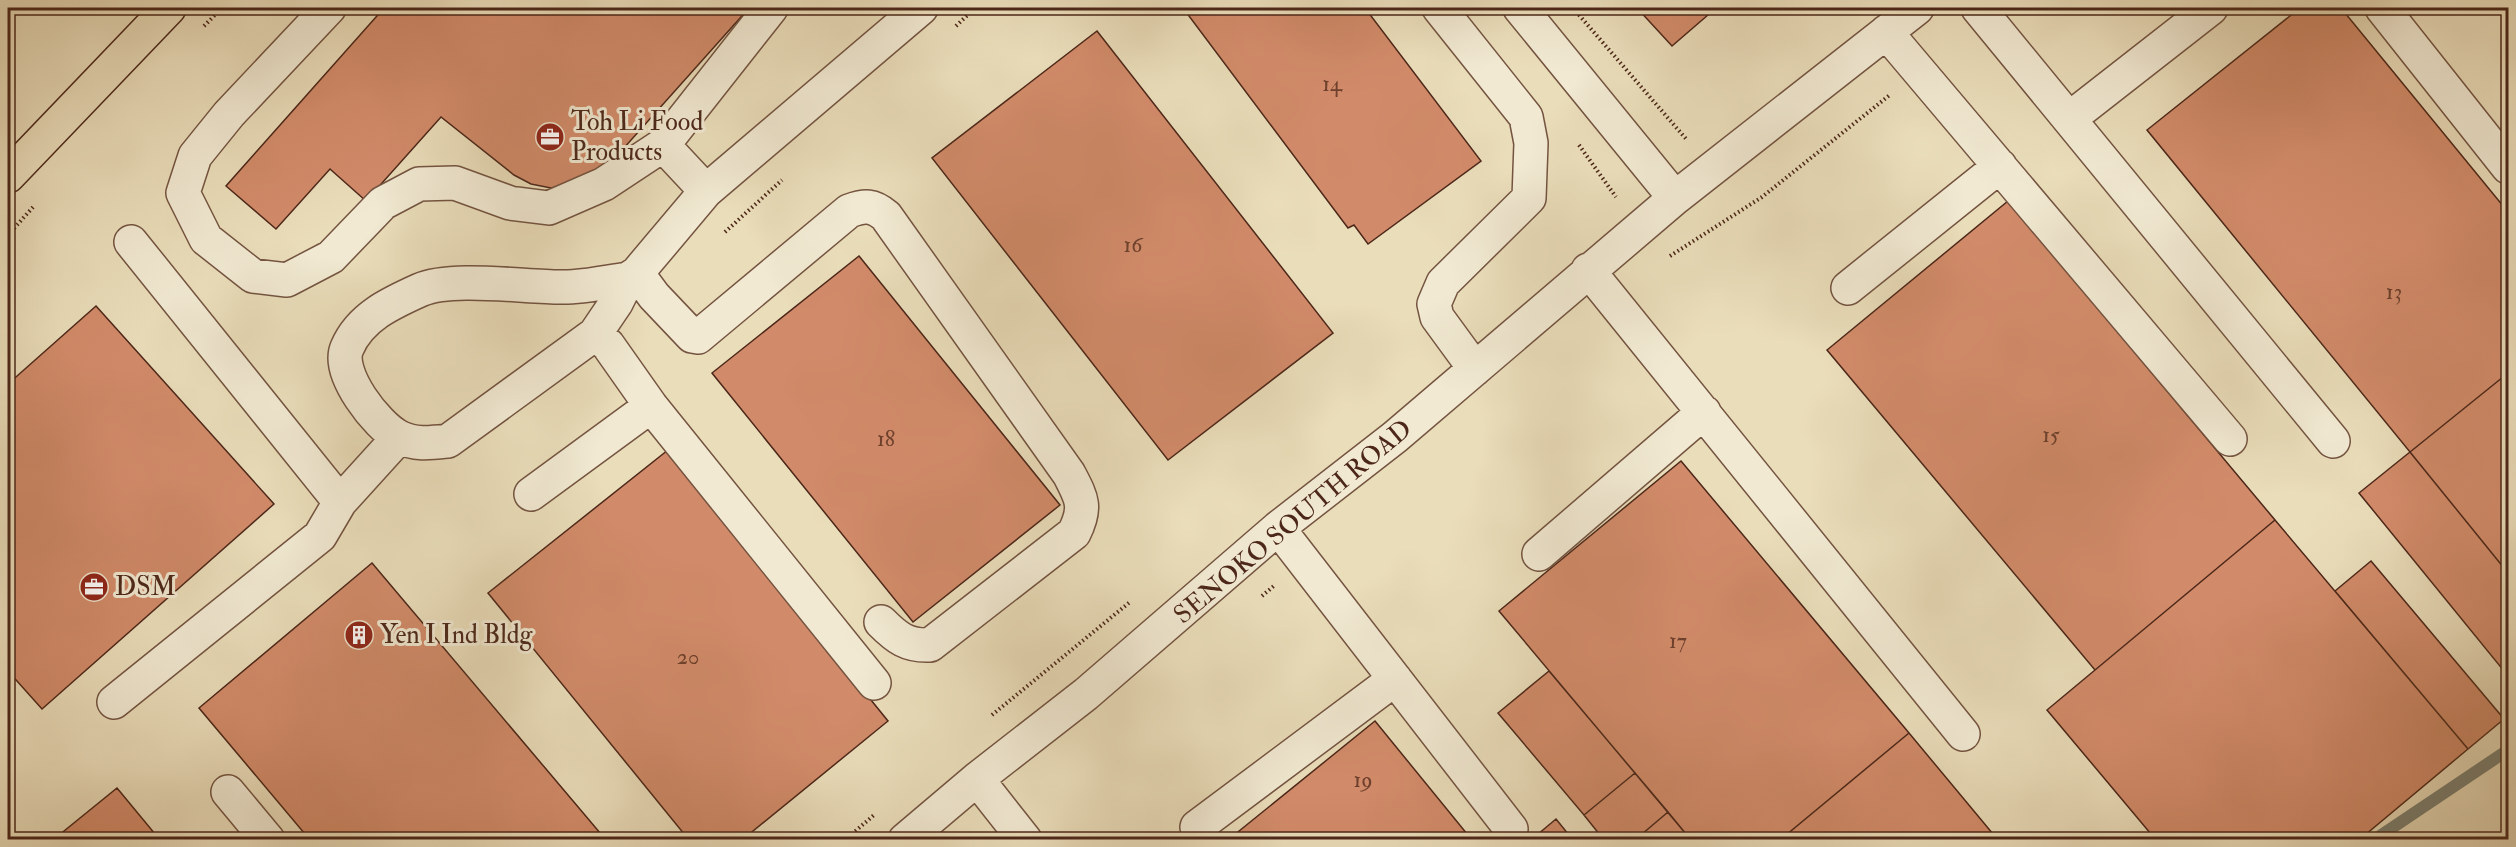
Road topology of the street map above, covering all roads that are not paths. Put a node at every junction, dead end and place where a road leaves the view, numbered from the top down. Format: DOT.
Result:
graph roads {
  1 [pos="169,8"];
  2 [pos="329,8"];
  3 [pos="771,8"];
  4 [pos="921,8"];
  5 [pos="1439,8"];
  6 [pos="1520,8"];
  7 [pos="1917,8"];
  8 [pos="1978,8"];
  9 [pos="2211,8"];
  10 [pos="2382,8"];
  11 [pos="1886,32"];
  12 [pos="2069,119"];
  13 [pos="663,145"];
  14 [pos="2000,166"];
  15 [pos="2508,167"];
  16 [pos="8,176"];
  17 [pos="705,191"];
  18 [pos="1675,198"];
  19 [pos="131,242"];
  20 [pos="1588,270"];
  21 [pos="632,276"];
  22 [pos="1848,288"];
  23 [pos="596,334"];
  24 [pos="1475,369"];
  25 [pos="651,406"];
  26 [pos="1704,412"];
  27 [pos="399,437"];
  28 [pos="2230,439"];
  29 [pos="2332,441"];
  30 [pos="531,494"];
  31 [pos="340,502"];
  32 [pos="1278,528"];
  33 [pos="1539,554"];
  34 [pos="881,622"];
  35 [pos="1395,679"];
  36 [pos="874,683"];
  37 [pos="114,702"];
  38 [pos="1963,734"];
  39 [pos="977,779"];
  40 [pos="228,792"];
  41 [pos="1197,827"];
  42 [pos="1511,829"];
  43 [pos="268,840"];
  44 [pos="905,840"];
  45 [pos="1025,840"];
  1 -- 16 [label="main road"];
  2 -- 13 [label="street"];
  3 -- 13 [label="street"];
  4 -- 17 [label="street"];
  5 -- 24 [label="street"];
  6 -- 18 [label="street"];
  7 -- 11 [label="street, SENOKO SOUTH ROAD"];
  8 -- 12 [label="street"];
  9 -- 12 [label="street"];
  10 -- 15 [label="street"];
  11 -- 14 [label="street"];
  11 -- 18 [label="street, SENOKO SOUTH ROAD"];
  12 -- 29 [label="street"];
  13 -- 17 [label="street"];
  14 -- 22 [label="street"];
  14 -- 28 [label="street"];
  17 -- 21 [label="street"];
  18 -- 20 [label="street, SENOKO SOUTH ROAD"];
  19 -- 31 [label="street"];
  20 -- 24 [label="street, SENOKO SOUTH ROAD"];
  20 -- 26 [label="street"];
  21 -- 23 [label="street"];
  21 -- 27 [label="street"];
  21 -- 34 [label="street"];
  23 -- 25 [label="street"];
  23 -- 27 [label="street"];
  24 -- 32 [label="street, SENOKO SOUTH ROAD"];
  25 -- 30 [label="street"];
  25 -- 36 [label="street"];
  26 -- 33 [label="street"];
  26 -- 38 [label="street"];
  27 -- 31 [label="street"];
  31 -- 37 [label="street"];
  32 -- 35 [label="street"];
  32 -- 39 [label="street, SENOKO SOUTH ROAD"];
  35 -- 41 [label="street"];
  35 -- 42 [label="street"];
  39 -- 44 [label="street, SENOKO SOUTH ROAD"];
  39 -- 45 [label="street"];
  40 -- 43 [label="street"];
}
